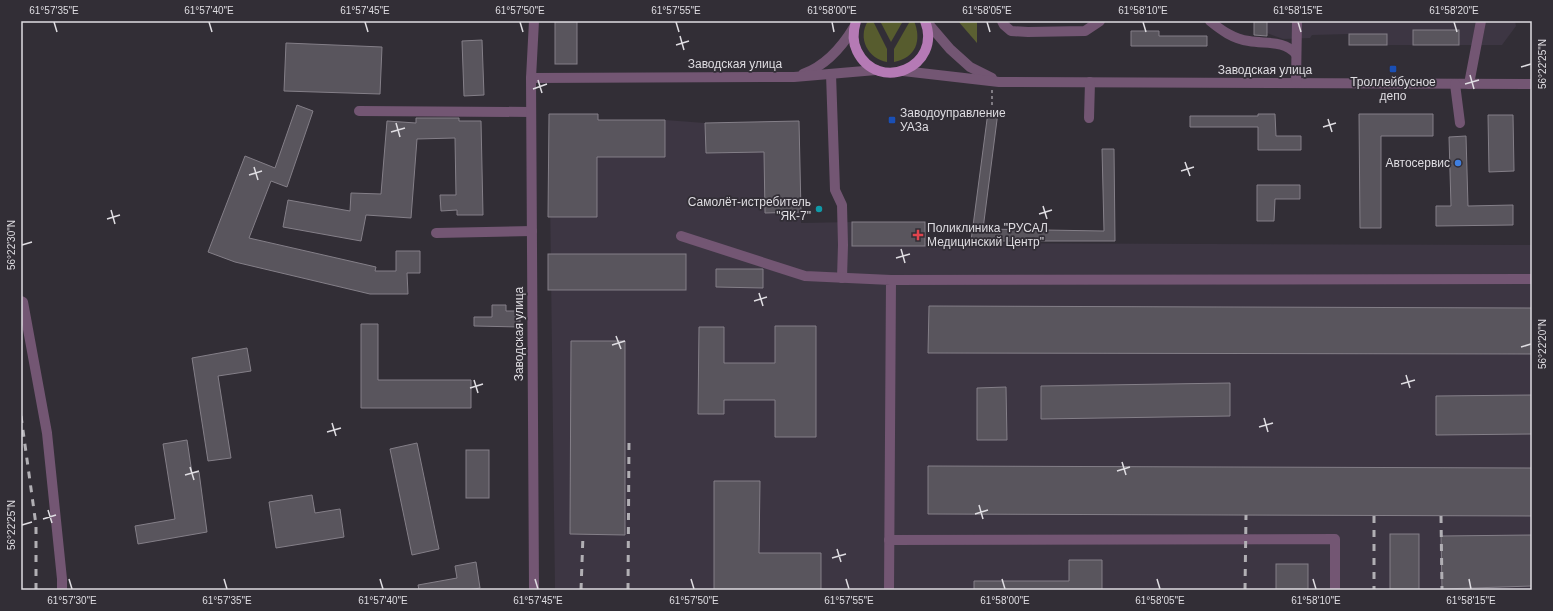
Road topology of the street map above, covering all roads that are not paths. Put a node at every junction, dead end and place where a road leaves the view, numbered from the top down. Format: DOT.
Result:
graph roads {
  1 [pos="534,21"];
  2 [pos="925,21"];
  3 [pos="1002,21"];
  4 [pos="1100,21"];
  5 [pos="1210,21"];
  6 [pos="1297,21"];
  7 [pos="1481,21"];
  8 [pos="855,24"];
  9 [pos="1296,54"];
  10 [pos="876,70"];
  11 [pos="903,71"];
  12 [pos="831,74"];
  13 [pos="796,77"];
  14 [pos="531,78"];
  15 [pos="999,82"];
  16 [pos="1090,82"];
  17 [pos="1296,83"];
  18 [pos="1455,84"];
  19 [pos="1469,84"];
  20 [pos="1532,84"];
  21 [pos="359,111"];
  22 [pos="531,112"];
  23 [pos="1089,118"];
  24 [pos="1460,123"];
  25 [pos="532,231"];
  26 [pos="436,233"];
  27 [pos="681,236"];
  28 [pos="842,278"];
  29 [pos="1532,279"];
  30 [pos="891,280"];
  31 [pos="21,301"];
  32 [pos="889,540"];
  33 [pos="62,590"];
  34 [pos="534,590"];
  35 [pos="889,590"];
  36 [pos="1335,590"];
  1 -- 14 [label="street, Заводская улица"];
  2 -- 11 [label="main road"];
  2 -- 15 [label="street"];
  3 -- 4 [label="street"];
  5 -- 9 [label="street"];
  6 -- 9 [label="street"];
  7 -- 19 [label="street"];
  8 -- 10 [label="main road"];
  8 -- 13 [label="street"];
  9 -- 17 [label="street"];
  10 -- 11 [label="main road"];
  10 -- 12 [label="street, Заводская улица"];
  11 -- 15 [label="street, Заводская улица"];
  12 -- 13 [label="street, Заводская улица"];
  12 -- 28 [label="street"];
  13 -- 14 [label="street, Заводская улица"];
  14 -- 22 [label="street, Заводская улица"];
  15 -- 16 [label="street, Заводская улица"];
  16 -- 17 [label="street, Заводская улица"];
  16 -- 23 [label="street"];
  17 -- 18 [label="street, Заводская улица"];
  18 -- 19 [label="street, Заводская улица"];
  18 -- 24 [label="street"];
  19 -- 20 [label="street, Заводская улица"];
  21 -- 22 [label="street"];
  22 -- 25 [label="street, Заводская улица"];
  25 -- 26 [label="street"];
  25 -- 34 [label="street, Заводская улица"];
  27 -- 28 [label="street"];
  28 -- 30 [label="street"];
  29 -- 30 [label="street"];
  30 -- 32 [label="street"];
  31 -- 33 [label="street"];
  32 -- 35 [label="street"];
  32 -- 36 [label="street"];
}
